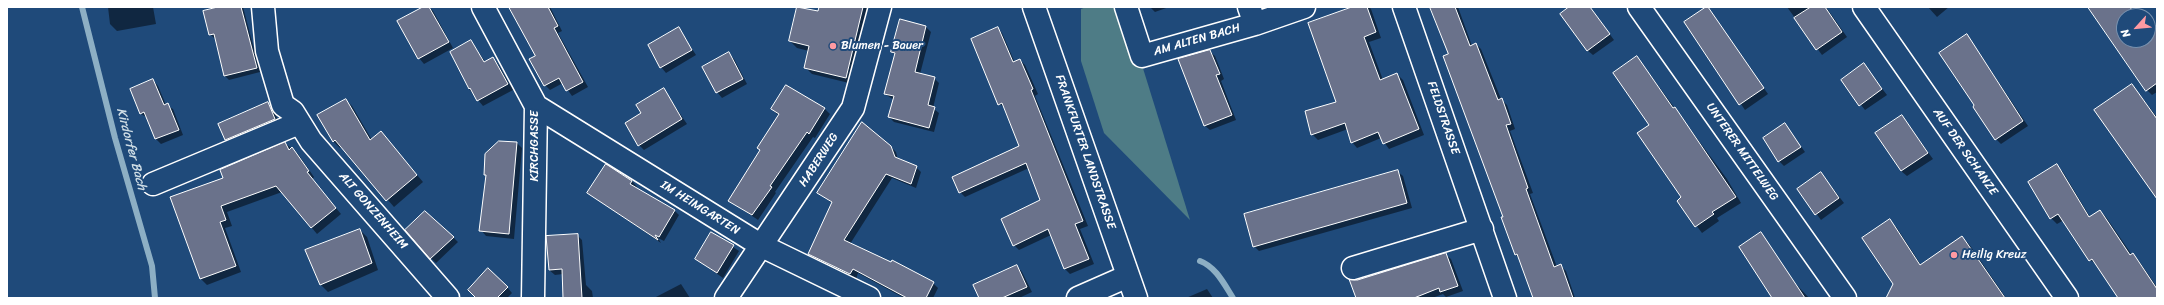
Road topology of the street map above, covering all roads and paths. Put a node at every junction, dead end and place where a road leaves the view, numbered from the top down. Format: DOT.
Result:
graph roads {
  1 [pos="263,7"];
  2 [pos="483,7"];
  3 [pos="880,7"];
  4 [pos="1034,7"];
  5 [pos="1126,7"];
  6 [pos="1304,7"];
  7 [pos="1404,7"];
  8 [pos="1639,7"];
  9 [pos="1864,7"];
  10 [pos="1252,16"];
  11 [pos="536,106"];
  12 [pos="299,123"];
  13 [pos="152,184"];
  14 [pos="1482,229"];
  15 [pos="762,246"];
  16 [pos="1353,268"];
  17 [pos="1128,276"];
  18 [pos="534,288"];
  19 [pos="2063,297"];
  20 [pos="448,298"];
  21 [pos="726,298"];
  22 [pos="869,298"];
  23 [pos="1078,298"];
  24 [pos="1136,298"];
  25 [pos="1505,298"];
  26 [pos="1845,298"];
  1 -- 12 [label="street, ALT GONZENHEIM"];
  2 -- 11 [label="street, KIRCHGASSE"];
  3 -- 15 [label="street, HABERWEG"];
  4 -- 17 [label="street, FRANKFURTER LANDSTRASSE"];
  5 -- 10 [label="street, AM ALTEN BACH"];
  6 -- 10 [label="street, AM ALTEN BACH"];
  7 -- 14 [label="street, FELDSTRASSE"];
  8 -- 26 [label="street, UNTERER MITTELWEG"];
  9 -- 19 [label="street, AUF DER SCHANZE"];
  11 -- 15 [label="street, IM HEIMGARTEN"];
  11 -- 18 [label="street, KIRCHGASSE"];
  12 -- 13 [label="street"];
  12 -- 20 [label="street, ALT GONZENHEIM"];
  14 -- 16 [label="street"];
  14 -- 25 [label="street, FELDSTRASSE"];
  15 -- 21 [label="street, HABERWEG"];
  15 -- 22 [label="street, IM HEIMGARTEN"];
  17 -- 23 [label="street"];
  17 -- 24 [label="street, FRANKFURTER LANDSTRASSE"];
}
